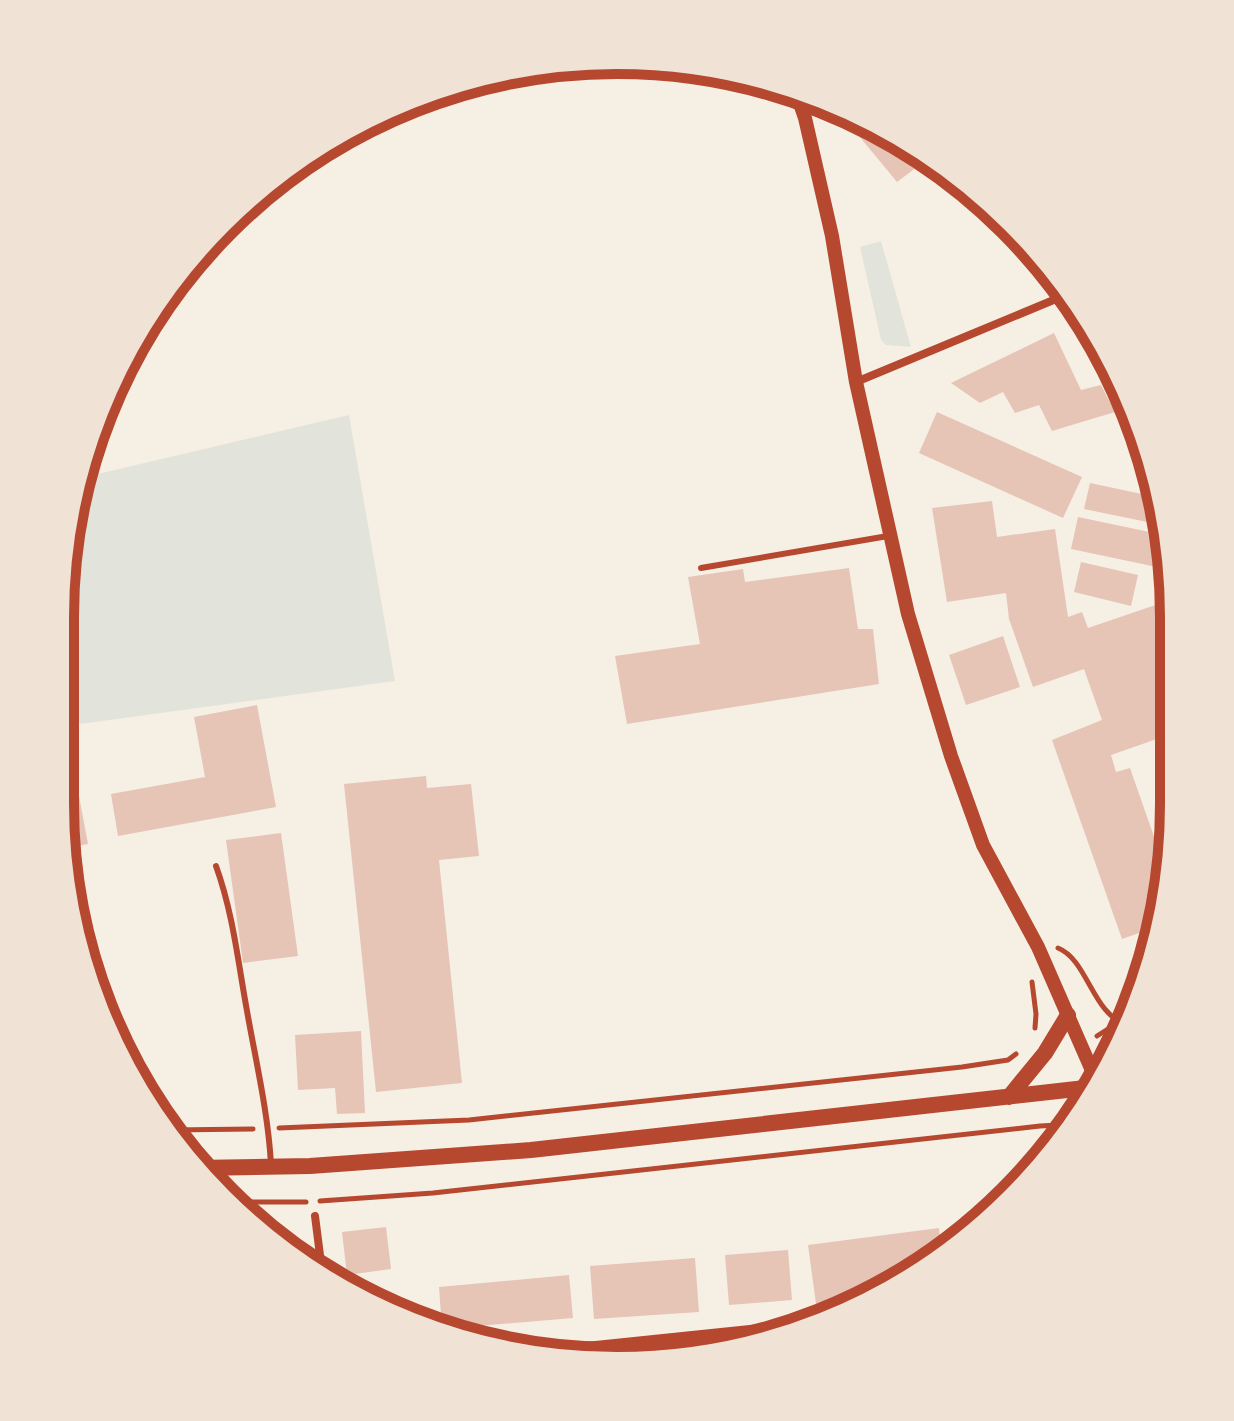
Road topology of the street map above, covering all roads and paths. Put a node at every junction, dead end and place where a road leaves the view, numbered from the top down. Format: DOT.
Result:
graph roads {
  1 [pos="801,106"];
  2 [pos="1057,299"];
  3 [pos="856,382"];
  4 [pos="891,535"];
  5 [pos="701,568"];
  6 [pos="216,866"];
  7 [pos="1035,942"];
  8 [pos="1068,1015"];
  9 [pos="1116,1019"];
  10 [pos="1033,1037"];
  11 [pos="1021,1051"];
  12 [pos="1091,1068"];
  13 [pos="1079,1089"];
  14 [pos="1009,1097"];
  15 [pos="1055,1125"];
  16 [pos="269,1128"];
  17 [pos="182,1130"];
  18 [pos="215,1168"];
  19 [pos="271,1168"];
  20 [pos="249,1203"];
  21 [pos="315,1216"];
  22 [pos="320,1258"];
  23 [pos="758,1328"];
  24 [pos="585,1346"];
  1 -- 3 [label="street"];
  2 -- 3 [label="street"];
  3 -- 4 [label="street"];
  4 -- 5 [label="lane"];
  4 -- 7 [label="street"];
  6 -- 16 [label="lane"];
  7 -- 8 [label="street"];
  7 -- 9 [label="path"];
  7 -- 10 [label="path"];
  8 -- 12 [label="street"];
  8 -- 14 [label="main road"];
  11 -- 16 [label="path"];
  13 -- 14 [label="main road"];
  14 -- 19 [label="main road"];
  15 -- 20 [label="path"];
  16 -- 17 [label="path"];
  16 -- 19 [label="lane"];
  18 -- 19 [label="main road"];
  21 -- 22 [label="street"];
  23 -- 24 [label="street"];
}
